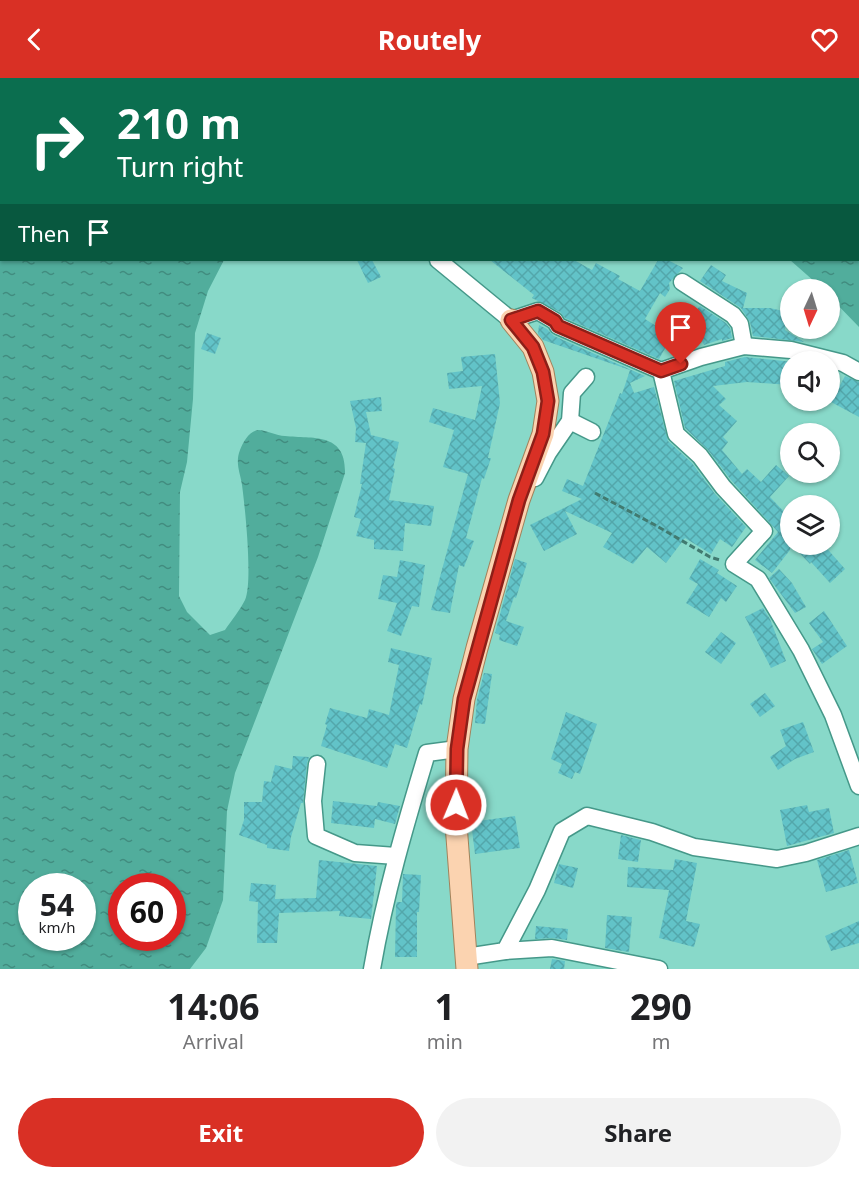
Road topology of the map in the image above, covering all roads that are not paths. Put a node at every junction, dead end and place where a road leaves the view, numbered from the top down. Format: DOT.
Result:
graph roads {
  1 [pos="439,261"];
  2 [pos="682,282"];
  3 [pos="511,320"];
  4 [pos="744,346"];
  5 [pos="661,371"];
  6 [pos="859,372"];
  7 [pos="586,377"];
  8 [pos="570,420"];
  9 [pos="592,432"];
  10 [pos="519,500"];
  11 [pos="852,746"];
  12 [pos="457,749"];
  13 [pos="317,764"];
  14 [pos="859,786"];
  15 [pos="859,836"];
  16 [pos="396,856"];
  17 [pos="505,951"];
  18 [pos="466,963"];
  19 [pos="372,969"];
  20 [pos="659,969"];
  1 -- 3 [label="street"];
  2 -- 4 [label="street"];
  3 -- 5 [label="street"];
  3 -- 10 [label="main road"];
  4 -- 5 [label="street"];
  4 -- 6 [label="street"];
  5 -- 11 [label="street"];
  7 -- 8 [label="street"];
  8 -- 9 [label="street"];
  8 -- 10 [label="street"];
  10 -- 12 [label="main road"];
  11 -- 14 [label="street"];
  12 -- 16 [label="street"];
  12 -- 18 [label="main road"];
  13 -- 16 [label="street"];
  15 -- 17 [label="street"];
  16 -- 19 [label="street"];
  17 -- 18 [label="street"];
  17 -- 20 [label="street"];
}
